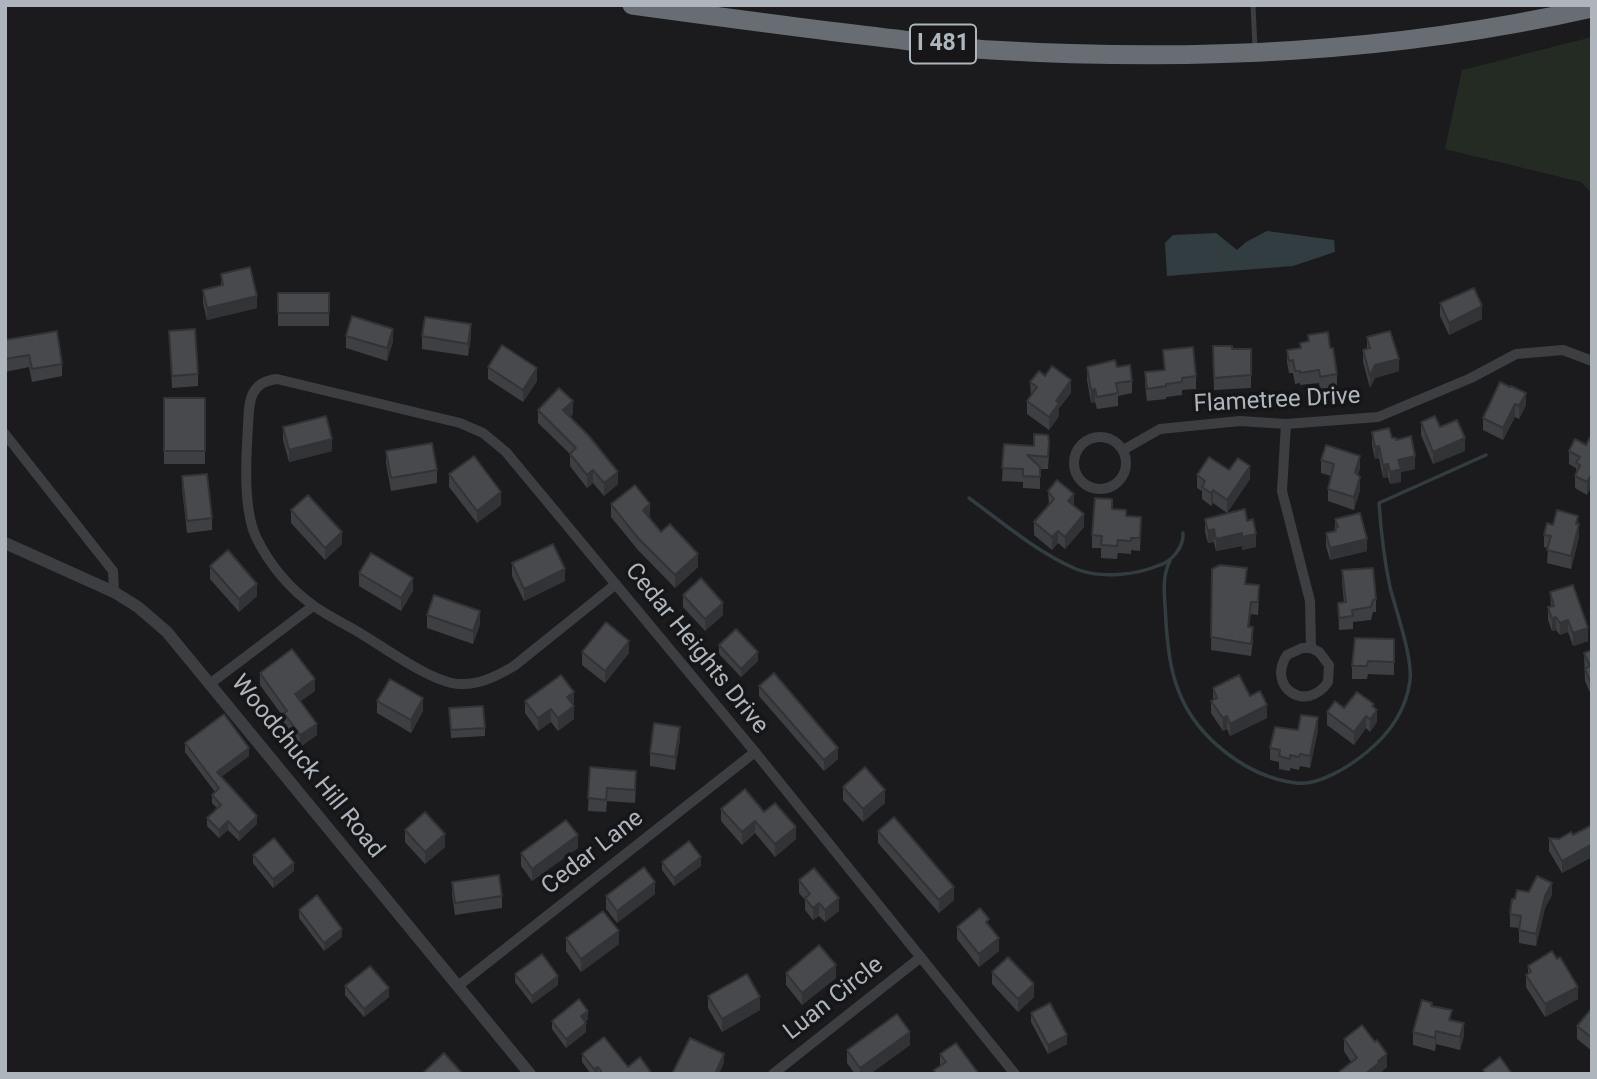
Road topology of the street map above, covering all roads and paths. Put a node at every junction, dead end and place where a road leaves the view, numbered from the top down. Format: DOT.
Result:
graph roads {
  1 [pos="632,5"];
  2 [pos="1253,5"];
  3 [pos="1592,8"];
  4 [pos="1255,54"];
  5 [pos="1592,361"];
  6 [pos="1286,424"];
  7 [pos="5,434"];
  8 [pos="1123,450"];
  9 [pos="5,544"];
  10 [pos="616,584"];
  11 [pos="114,592"];
  12 [pos="313,606"];
  13 [pos="1311,648"];
  14 [pos="211,683"];
  15 [pos="755,752"];
  16 [pos="922,957"];
  17 [pos="458,986"];
  18 [pos="530,1074"];
  19 [pos="773,1074"];
  20 [pos="1015,1074"];
  1 -- 4 [label="highway, I 481"];
  2 -- 4 [label="lane"];
  3 -- 4 [label="highway, I 481"];
  5 -- 6 [label="street, Flametree Drive"];
  6 -- 8 [label="street, Flametree Drive"];
  6 -- 13 [label="street"];
  7 -- 11 [label="street"];
  8 -- 8 [label="street"];
  9 -- 11 [label="street, Woodchuck Hill Road"];
  10 -- 12 [label="street"];
  10 -- 12 [label="street, Cedar Heights Drive"];
  10 -- 15 [label="street, Cedar Heights Drive"];
  11 -- 14 [label="street, Woodchuck Hill Road"];
  12 -- 14 [label="street"];
  13 -- 13 [label="street"];
  14 -- 17 [label="street, Woodchuck Hill Road"];
  15 -- 16 [label="street, Cedar Heights Drive"];
  15 -- 17 [label="street, Cedar Lane"];
  16 -- 19 [label="street, Luan Circle"];
  16 -- 20 [label="street, Cedar Heights Drive"];
  17 -- 18 [label="street, Woodchuck Hill Road"];
}
